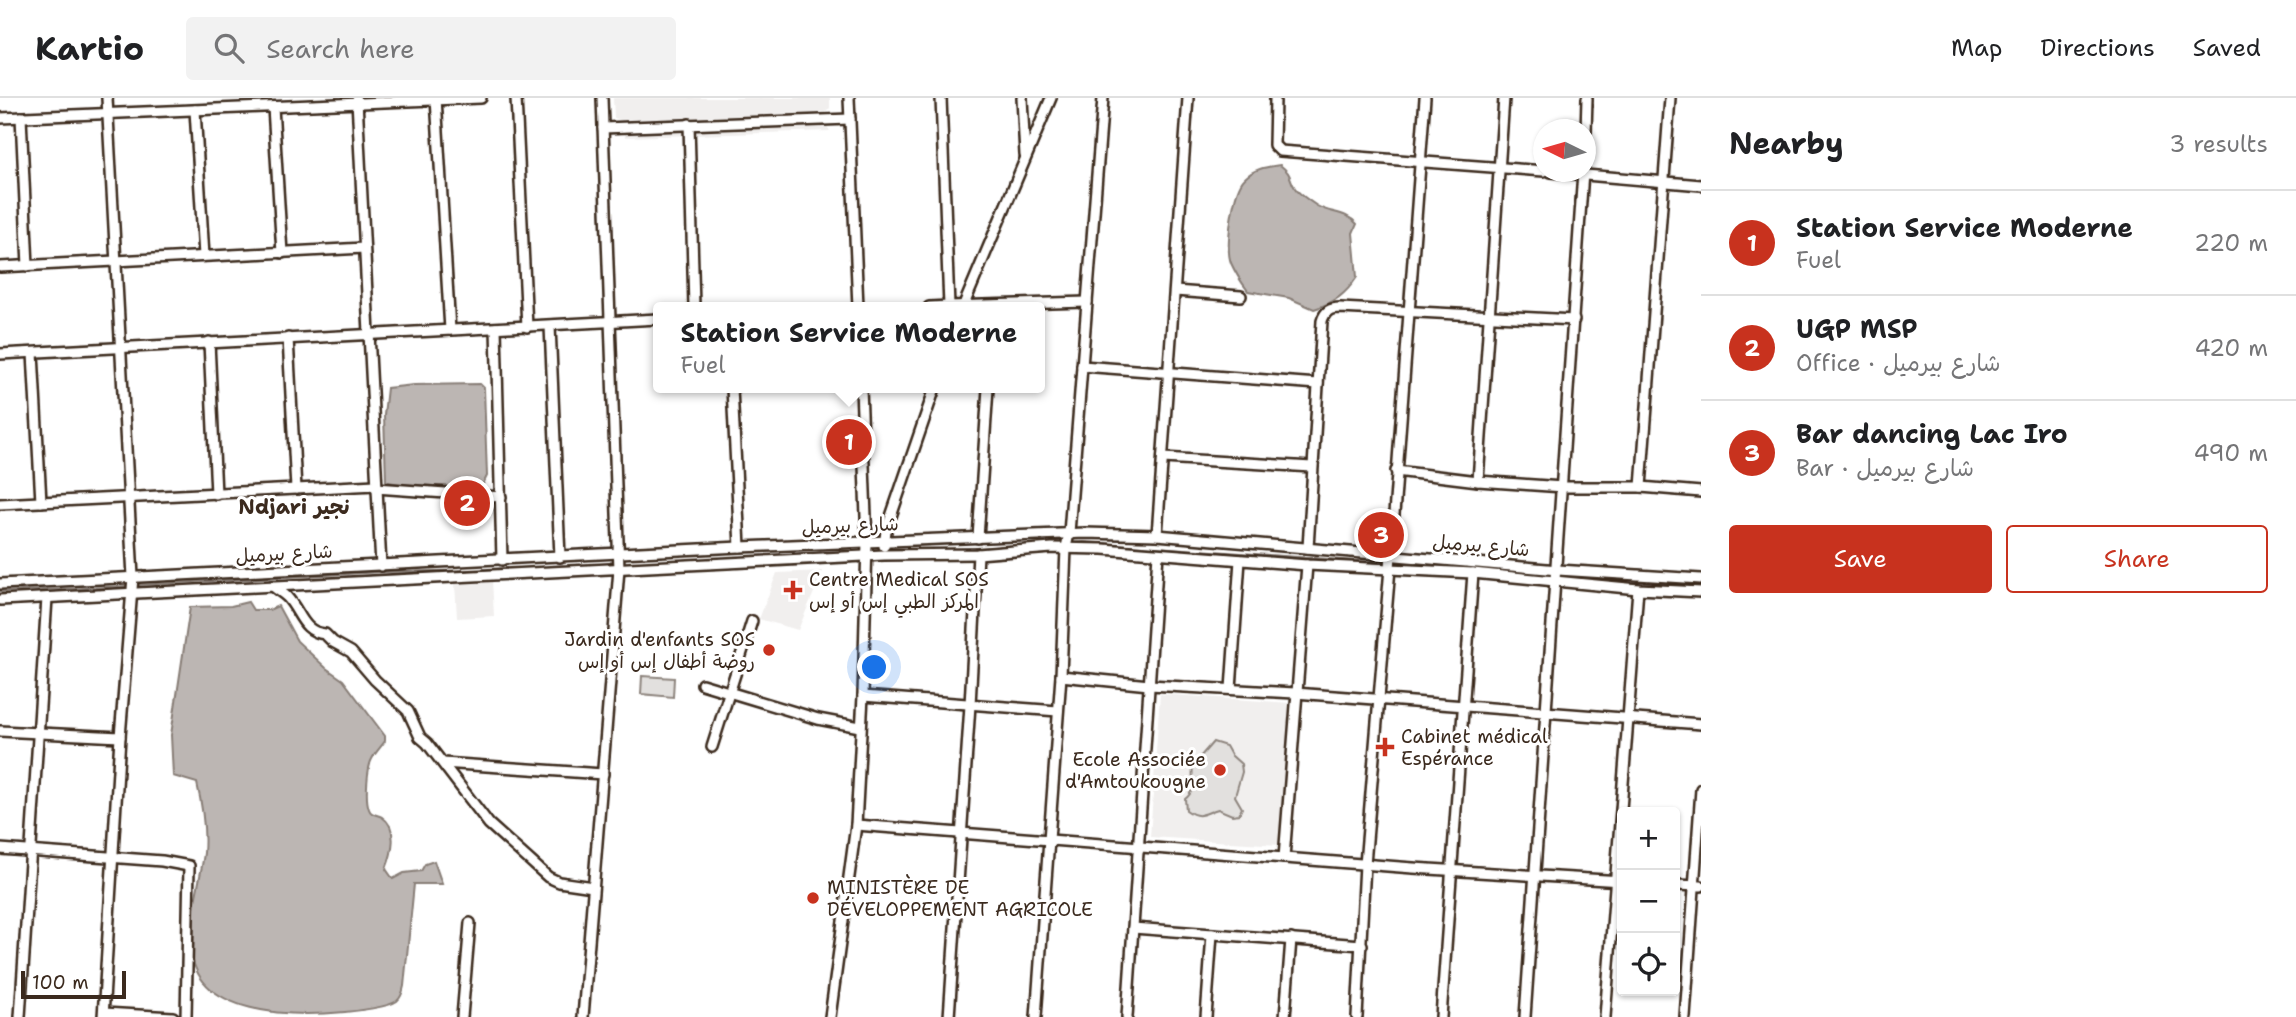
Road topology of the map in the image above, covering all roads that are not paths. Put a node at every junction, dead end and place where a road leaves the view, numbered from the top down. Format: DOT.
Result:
graph roads {
  1 [pos="107,98"];
  2 [pos="481,98"];
  3 [pos="516,98"];
  4 [pos="602,98"];
  5 [pos="849,98"];
  6 [pos="941,98"];
  7 [pos="1022,98"];
  8 [pos="1051,98"];
  9 [pos="1103,98"];
  10 [pos="1188,98"];
  11 [pos="1275,98"];
  12 [pos="1424,98"];
  13 [pos="1504,98"];
  14 [pos="1587,98"];
  15 [pos="1670,98"];
  16 [pos="437,99"];
  17 [pos="357,100"];
  18 [pos="273,107"];
  19 [pos="195,110"];
  20 [pos="108,114"];
  21 [pos="21,117"];
  22 [pos="0,118"];
  23 [pos="850,119"];
  24 [pos="1586,119"];
  25 [pos="689,124"];
  26 [pos="603,128"];
  27 [pos="1025,160"];
  28 [pos="1419,163"];
  29 [pos="1501,169"];
  30 [pos="1533,170"];
  31 [pos="1596,174"];
  32 [pos="1582,182"];
  33 [pos="1664,183"];
  34 [pos="1701,185"];
  35 [pos="363,248"];
  36 [pos="282,253"];
  37 [pos="204,257"];
  38 [pos="117,262"];
  39 [pos="28,266"];
  40 [pos="0,267"];
  41 [pos="1175,291"];
  42 [pos="1241,296"];
  43 [pos="694,302"];
  44 [pos="858,302"];
  45 [pos="949,302"];
  46 [pos="965,302"];
  47 [pos="1087,302"];
  48 [pos="1045,304"];
  49 [pos="1409,310"];
  50 [pos="1489,315"];
  51 [pos="653,319"];
  52 [pos="1574,320"];
  53 [pos="609,321"];
  54 [pos="550,326"];
  55 [pos="527,327"];
  56 [pos="496,328"];
  57 [pos="450,330"];
  58 [pos="368,335"];
  59 [pos="288,338"];
  60 [pos="209,342"];
  61 [pos="122,348"];
  62 [pos="33,353"];
  63 [pos="0,354"];
  64 [pos="1082,366"];
  65 [pos="1168,373"];
  66 [pos="1318,384"];
  67 [pos="732,393"];
  68 [pos="861,393"];
  69 [pos="933,393"];
  70 [pos="988,393"];
  71 [pos="1163,458"];
  72 [pos="1312,467"];
  73 [pos="1396,471"];
  74 [pos="1478,481"];
  75 [pos="376,486"];
  76 [pos="1563,487"];
  77 [pos="1642,487"];
  78 [pos="296,489"];
  79 [pos="1701,492"];
  80 [pos="216,494"];
  81 [pos="130,496"];
  82 [pos="501,497"];
  83 [pos="41,502"];
  84 [pos="0,504"];
  85 [pos="1069,533"];
  86 [pos="1157,535"];
  87 [pos="978,538"];
  88 [pos="884,541"];
  89 [pos="867,542"];
  90 [pos="740,547"];
  91 [pos="1066,548"];
  92 [pos="1308,548"];
  93 [pos="978,554"];
  94 [pos="1158,554"];
  95 [pos="1390,554"];
  96 [pos="884,555"];
  97 [pos="867,556"];
  98 [pos="560,557"];
  99 [pos="502,560"];
  100 [pos="1240,560"];
  101 [pos="618,561"];
  102 [pos="1307,565"];
  103 [pos="381,566"];
  104 [pos="1390,568"];
  105 [pos="1558,570"];
  106 [pos="1473,573"];
  107 [pos="1701,579"];
  108 [pos="1556,581"];
  109 [pos="0,584"];
  110 [pos="133,585"];
  111 [pos="273,586"];
  112 [pos="1638,589"];
  113 [pos="1701,592"];
  114 [pos="47,598"];
  115 [pos="0,600"];
  116 [pos="752,621"];
  117 [pos="1061,676"];
  118 [pos="702,684"];
  119 [pos="1149,685"];
  120 [pos="1231,689"];
  121 [pos="731,691"];
  122 [pos="1296,693"];
  123 [pos="863,696"];
  124 [pos="1379,699"];
  125 [pos="970,705"];
  126 [pos="1464,707"];
  127 [pos="1058,711"];
  128 [pos="1545,713"];
  129 [pos="1628,718"];
  130 [pos="1701,724"];
  131 [pos="860,727"];
  132 [pos="0,731"];
  133 [pos="39,733"];
  134 [pos="120,737"];
  135 [pos="712,747"];
  136 [pos="443,763"];
  137 [pos="603,774"];
  138 [pos="1701,789"];
  139 [pos="856,825"];
  140 [pos="961,834"];
  141 [pos="1050,841"];
  142 [pos="1139,846"];
  143 [pos="0,849"];
  144 [pos="32,851"];
  145 [pos="114,858"];
  146 [pos="1284,858"];
  147 [pos="1365,864"];
  148 [pos="1452,870"];
  149 [pos="1620,870"];
  150 [pos="1535,876"];
  151 [pos="1617,881"];
  152 [pos="1680,884"];
  153 [pos="1698,886"];
  154 [pos="593,887"];
  155 [pos="1617,900"];
  156 [pos="470,923"];
  157 [pos="1133,928"];
  158 [pos="1212,934"];
  159 [pos="1291,939"];
  160 [pos="1362,944"];
  161 [pos="104,1015"];
  162 [pos="20,1017"];
  163 [pos="173,1017"];
  164 [pos="186,1017"];
  165 [pos="462,1017"];
  166 [pos="583,1017"];
  167 [pos="830,1017"];
  168 [pos="949,1017"];
  169 [pos="1036,1017"];
  170 [pos="1127,1017"];
  171 [pos="1206,1017"];
  172 [pos="1284,1017"];
  173 [pos="1357,1017"];
  174 [pos="1441,1017"];
  175 [pos="1525,1017"];
  176 [pos="1605,1017"];
  177 [pos="1685,1017"];
  1 -- 20 [label="street"];
  2 -- 16 [label="street"];
  3 -- 55 [label="street"];
  4 -- 26 [label="street"];
  5 -- 23 [label="street"];
  6 -- 45 [label="street"];
  7 -- 27 [label="street"];
  8 -- 27 [label="street"];
  9 -- 47 [label="street"];
  10 -- 41 [label="street"];
  11 -- 28 [label="street"];
  12 -- 28 [label="street"];
  13 -- 29 [label="street"];
  14 -- 24 [label="street"];
  15 -- 33 [label="street"];
  16 -- 17 [label="street"];
  16 -- 57 [label="street"];
  17 -- 18 [label="street"];
  17 -- 35 [label="street"];
  18 -- 19 [label="street"];
  18 -- 36 [label="street"];
  19 -- 20 [label="street"];
  19 -- 37 [label="street"];
  20 -- 21 [label="street"];
  20 -- 38 [label="street"];
  21 -- 22 [label="street"];
  21 -- 39 [label="street"];
  23 -- 25 [label="street"];
  23 -- 44 [label="street"];
  25 -- 26 [label="street"];
  25 -- 43 [label="street"];
  26 -- 53 [label="street"];
  27 -- 46 [label="street"];
  28 -- 29 [label="street"];
  28 -- 49 [label="street"];
  29 -- 30 [label="street"];
  29 -- 50 [label="street"];
  31 -- 33 [label="street"];
  32 -- 52 [label="street"];
  33 -- 34 [label="street"];
  33 -- 77 [label="street"];
  35 -- 36 [label="street"];
  35 -- 58 [label="street"];
  36 -- 37 [label="street"];
  37 -- 38 [label="street"];
  38 -- 39 [label="street"];
  38 -- 61 [label="street"];
  39 -- 40 [label="street"];
  41 -- 42 [label="street"];
  41 -- 65 [label="street"];
  47 -- 48 [label="street"];
  47 -- 64 [label="street"];
  49 -- 50 [label="street"];
  49 -- 66 [label="street"];
  49 -- 73 [label="street"];
  50 -- 52 [label="street"];
  50 -- 74 [label="street"];
  51 -- 53 [label="street"];
  52 -- 76 [label="street"];
  53 -- 54 [label="street"];
  53 -- 101 [label="street"];
  54 -- 55 [label="street"];
  54 -- 98 [label="street"];
  55 -- 56 [label="street"];
  56 -- 57 [label="street"];
  56 -- 82 [label="street"];
  57 -- 58 [label="street"];
  58 -- 59 [label="street"];
  58 -- 75 [label="street"];
  59 -- 60 [label="street"];
  59 -- 78 [label="street"];
  60 -- 61 [label="street"];
  60 -- 80 [label="street"];
  61 -- 62 [label="street"];
  61 -- 81 [label="street"];
  62 -- 63 [label="street"];
  62 -- 83 [label="street"];
  64 -- 65 [label="street"];
  64 -- 85 [label="street"];
  65 -- 66 [label="street"];
  65 -- 71 [label="street"];
  66 -- 72 [label="street"];
  67 -- 90 [label="street"];
  68 -- 89 [label="street"];
  69 -- 88 [label="street"];
  70 -- 87 [label="street"];
  71 -- 72 [label="street"];
  71 -- 86 [label="street"];
  72 -- 92 [label="street"];
  73 -- 74 [label="street"];
  73 -- 95 [label="street"];
  74 -- 76 [label="street"];
  75 -- 78 [label="street"];
  75 -- 82 [label="street"];
  75 -- 103 [label="street"];
  76 -- 77 [label="street"];
  76 -- 105 [label="street"];
  77 -- 79 [label="street"];
  78 -- 80 [label="street"];
  80 -- 81 [label="street"];
  81 -- 83 [label="street"];
  81 -- 110 [label="street"];
  82 -- 99 [label="street"];
  83 -- 84 [label="street"];
  85 -- 86 [label="street, شارع بيرميل"];
  85 -- 87 [label="street, شارع بيرميل"];
  85 -- 91 [label="street"];
  86 -- 92 [label="street, شارع بيرميل"];
  87 -- 88 [label="street, شارع بيرميل"];
  88 -- 89 [label="street, شارع بيرميل"];
  88 -- 96 [label="street"];
  89 -- 90 [label="street, شارع بيرميل"];
  89 -- 97 [label="street"];
  90 -- 101 [label="street, شارع بيرميل"];
  91 -- 93 [label="street, شارع بيرميل"];
  91 -- 94 [label="street, شارع بيرميل"];
  91 -- 117 [label="street"];
  92 -- 95 [label="street, شارع بيرميل"];
  93 -- 96 [label="street, شارع بيرميل"];
  93 -- 125 [label="street"];
  94 -- 100 [label="street, شارع بيرميل"];
  94 -- 119 [label="street"];
  95 -- 104 [label="street"];
  95 -- 105 [label="street, شارع بيرميل"];
  96 -- 97 [label="street, شارع بيرميل"];
  97 -- 101 [label="street, شارع بيرميل"];
  97 -- 123 [label="street"];
  98 -- 99 [label="street, شارع بيرميل"];
  98 -- 101 [label="street, شارع بيرميل"];
  99 -- 103 [label="street, شارع بيرميل"];
  100 -- 102 [label="street, شارع بيرميل"];
  100 -- 120 [label="street"];
  101 -- 111 [label="street, شارع بيرميل"];
  101 -- 137 [label="street"];
  102 -- 104 [label="street, شارع بيرميل"];
  102 -- 122 [label="street"];
  103 -- 110 [label="street, شارع بيرميل"];
  104 -- 106 [label="street, شارع بيرميل"];
  104 -- 124 [label="street"];
  105 -- 107 [label="street, شارع بيرميل"];
  105 -- 108 [label="street"];
  106 -- 108 [label="street, شارع بيرميل"];
  106 -- 126 [label="street"];
  108 -- 112 [label="street, شارع بيرميل"];
  108 -- 128 [label="street"];
  109 -- 110 [label="street, شارع بيرميل"];
  110 -- 111 [label="street, شارع بيرميل"];
  110 -- 114 [label="street, شارع بيرميل"];
  110 -- 134 [label="street"];
  111 -- 136 [label="street"];
  112 -- 113 [label="street, شارع بيرميل"];
  112 -- 129 [label="street"];
  114 -- 115 [label="street, شارع بيرميل"];
  114 -- 133 [label="street"];
  116 -- 121 [label="street"];
  117 -- 119 [label="street"];
  117 -- 127 [label="street"];
  118 -- 121 [label="street"];
  119 -- 120 [label="street"];
  119 -- 142 [label="street"];
  120 -- 122 [label="street"];
  121 -- 131 [label="street"];
  121 -- 135 [label="street"];
  122 -- 124 [label="street"];
  122 -- 146 [label="street"];
  123 -- 125 [label="street"];
  123 -- 131 [label="street"];
  124 -- 126 [label="street"];
  124 -- 147 [label="street"];
  125 -- 127 [label="street"];
  125 -- 140 [label="street"];
  126 -- 128 [label="street"];
  126 -- 148 [label="street"];
  127 -- 141 [label="street"];
  128 -- 129 [label="street"];
  128 -- 150 [label="street"];
  129 -- 130 [label="street"];
  129 -- 149 [label="street"];
  131 -- 139 [label="street"];
  132 -- 133 [label="street"];
  133 -- 134 [label="street"];
  133 -- 144 [label="street"];
  134 -- 145 [label="street"];
  136 -- 137 [label="street"];
  136 -- 154 [label="street"];
  137 -- 154 [label="street"];
  138 -- 153 [label="street"];
  139 -- 140 [label="street"];
  139 -- 167 [label="street"];
  140 -- 141 [label="street"];
  140 -- 168 [label="street"];
  141 -- 142 [label="street"];
  141 -- 169 [label="street"];
  142 -- 146 [label="street"];
  142 -- 157 [label="street"];
  143 -- 144 [label="street"];
  144 -- 145 [label="street"];
  144 -- 162 [label="street"];
  145 -- 161 [label="street"];
  145 -- 164 [label="street"];
  146 -- 147 [label="street"];
  147 -- 148 [label="street"];
  147 -- 160 [label="street"];
  148 -- 150 [label="street"];
  148 -- 174 [label="street"];
  150 -- 151 [label="street"];
  150 -- 175 [label="street"];
  152 -- 153 [label="street"];
  153 -- 177 [label="street"];
  154 -- 166 [label="street"];
  155 -- 176 [label="street"];
  156 -- 165 [label="street"];
  157 -- 158 [label="street"];
  157 -- 170 [label="street"];
  158 -- 159 [label="street"];
  158 -- 171 [label="street"];
  159 -- 160 [label="street"];
  159 -- 172 [label="street"];
  160 -- 173 [label="street"];
  161 -- 163 [label="street"];
}
